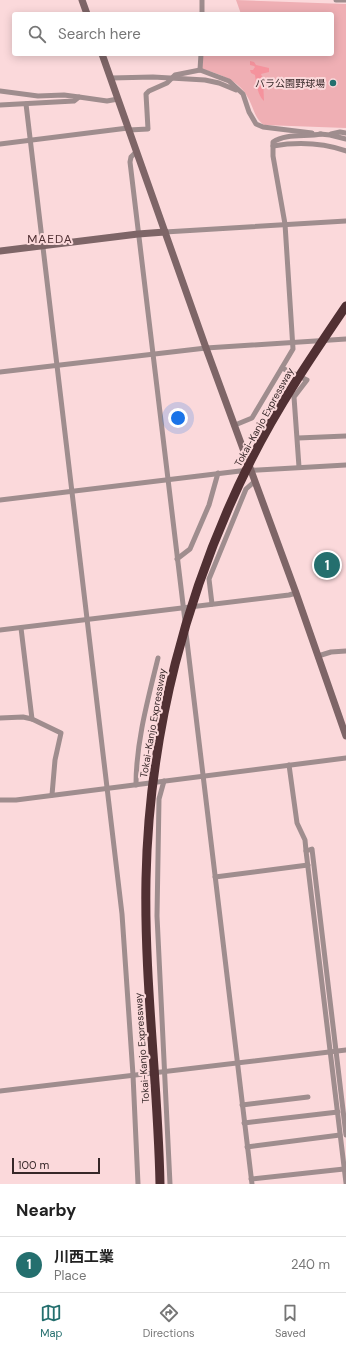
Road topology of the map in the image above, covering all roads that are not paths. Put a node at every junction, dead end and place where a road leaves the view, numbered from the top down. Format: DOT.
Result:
graph roads {
  1 [pos="82,0"];
  2 [pos="202,0"];
  3 [pos="336,0"];
  4 [pos="346,0"];
  5 [pos="86,12"];
  6 [pos="202,12"];
  7 [pos="103,56"];
  8 [pos="201,56"];
  9 [pos="200,70"];
  10 [pos="111,78"];
  11 [pos="170,79"];
  12 [pos="238,90"];
  13 [pos="0,91"];
  14 [pos="79,97"];
  15 [pos="118,99"];
  16 [pos="26,104"];
  17 [pos="0,105"];
  18 [pos="129,129"];
  19 [pos="346,133"];
  20 [pos="321,134"];
  21 [pos="330,134"];
  22 [pos="346,139"];
  23 [pos="30,140"];
  24 [pos="0,144"];
  25 [pos="273,146"];
  26 [pos="346,151"];
  27 [pos="136,152"];
  28 [pos="346,221"];
  29 [pos="285,224"];
  30 [pos="165,232"];
  31 [pos="138,234"];
  32 [pos="42,246"];
  33 [pos="0,251"];
  34 [pos="346,306"];
  35 [pos="346,339"];
  36 [pos="292,343"];
  37 [pos="206,348"];
  38 [pos="152,354"];
  39 [pos="56,365"];
  40 [pos="282,368"];
  41 [pos="0,372"];
  42 [pos="235,425"];
  43 [pos="346,436"];
  44 [pos="298,438"];
  45 [pos="346,465"];
  46 [pos="299,467"];
  47 [pos="251,470"];
  48 [pos="218,473"];
  49 [pos="168,479"];
  50 [pos="255,481"];
  51 [pos="72,491"];
  52 [pos="0,500"];
  53 [pos="177,559"];
  54 [pos="296,593"];
  55 [pos="212,604"];
  56 [pos="183,608"];
  57 [pos="86,619"];
  58 [pos="21,628"];
  59 [pos="0,630"];
  60 [pos="346,651"];
  61 [pos="318,656"];
  62 [pos="158,658"];
  63 [pos="0,718"];
  64 [pos="32,719"];
  65 [pos="346,736"];
  66 [pos="346,758"];
  67 [pos="289,765"];
  68 [pos="203,776"];
  69 [pos="164,781"];
  70 [pos="136,785"];
  71 [pos="107,789"];
  72 [pos="52,796"];
  73 [pos="0,800"];
  74 [pos="306,851"];
  75 [pos="308,865"];
  76 [pos="215,877"];
  77 [pos="346,1050"];
  78 [pos="336,1051"];
  79 [pos="330,1052"];
  80 [pos="237,1064"];
  81 [pos="164,1071"];
  82 [pos="133,1075"];
  83 [pos="0,1091"];
  84 [pos="308,1097"];
  85 [pos="242,1105"];
  86 [pos="338,1112"];
  87 [pos="244,1123"];
  88 [pos="343,1135"];
  89 [pos="247,1147"];
  90 [pos="344,1169"];
  91 [pos="251,1182"];
  92 [pos="346,1183"];
  93 [pos="138,1184"];
  94 [pos="160,1184"];
  95 [pos="170,1184"];
  1 -- 5 [label="street"];
  2 -- 6 [label="street"];
  3 -- 4 [label="street"];
  7 -- 10 [label="street"];
  8 -- 9 [label="street"];
  9 -- 11 [label="street"];
  9 -- 12 [label="street"];
  10 -- 11 [label="street"];
  10 -- 15 [label="street"];
  11 -- 12 [label="street"];
  11 -- 18 [label="street"];
  12 -- 20 [label="street"];
  13 -- 14 [label="street"];
  14 -- 15 [label="street"];
  14 -- 16 [label="street"];
  15 -- 18 [label="street"];
  16 -- 17 [label="street"];
  16 -- 23 [label="street"];
  18 -- 23 [label="street"];
  18 -- 27 [label="street"];
  19 -- 21 [label="street"];
  20 -- 21 [label="street"];
  20 -- 25 [label="street"];
  21 -- 22 [label="street"];
  23 -- 24 [label="street"];
  23 -- 32 [label="street"];
  25 -- 26 [label="street"];
  25 -- 29 [label="street"];
  27 -- 30 [label="street"];
  27 -- 31 [label="street"];
  28 -- 29 [label="street"];
  29 -- 30 [label="street"];
  29 -- 36 [label="street"];
  30 -- 31 [label="street"];
  30 -- 37 [label="street"];
  31 -- 32 [label="street"];
  31 -- 38 [label="street"];
  32 -- 33 [label="street"];
  32 -- 39 [label="street"];
  34 -- 94 [label="highway, Tokai-Kanjo Expressway, bridge"];
  35 -- 36 [label="street"];
  36 -- 37 [label="street"];
  36 -- 40 [label="street"];
  37 -- 38 [label="street"];
  37 -- 42 [label="street"];
  38 -- 39 [label="street"];
  38 -- 49 [label="street"];
  39 -- 41 [label="street"];
  39 -- 51 [label="street"];
  40 -- 42 [label="street"];
  40 -- 44 [label="street"];
  42 -- 47 [label="street"];
  43 -- 44 [label="street"];
  44 -- 46 [label="street"];
  45 -- 46 [label="street"];
  46 -- 47 [label="street"];
  47 -- 48 [label="street"];
  47 -- 50 [label="street"];
  48 -- 49 [label="street"];
  48 -- 53 [label="street"];
  49 -- 51 [label="street"];
  49 -- 53 [label="street"];
  50 -- 54 [label="street"];
  50 -- 55 [label="street"];
  51 -- 52 [label="street"];
  51 -- 57 [label="street"];
  53 -- 56 [label="street"];
  54 -- 55 [label="street"];
  54 -- 61 [label="street"];
  55 -- 56 [label="street"];
  56 -- 57 [label="street"];
  56 -- 68 [label="street"];
  57 -- 58 [label="street"];
  57 -- 71 [label="street"];
  58 -- 59 [label="street"];
  58 -- 64 [label="street"];
  60 -- 61 [label="street"];
  61 -- 65 [label="street"];
  62 -- 70 [label="street"];
  63 -- 64 [label="street"];
  64 -- 72 [label="street"];
  66 -- 67 [label="street"];
  67 -- 68 [label="street"];
  67 -- 74 [label="street"];
  68 -- 69 [label="street"];
  68 -- 76 [label="street"];
  69 -- 70 [label="street"];
  69 -- 81 [label="street"];
  70 -- 71 [label="street"];
  71 -- 72 [label="street"];
  71 -- 82 [label="street"];
  72 -- 73 [label="street"];
  74 -- 75 [label="street"];
  74 -- 78 [label="street"];
  75 -- 76 [label="street"];
  75 -- 79 [label="street"];
  76 -- 80 [label="street"];
  77 -- 78 [label="street"];
  78 -- 79 [label="street"];
  78 -- 88 [label="street"];
  79 -- 80 [label="street"];
  79 -- 86 [label="street"];
  80 -- 81 [label="street"];
  80 -- 85 [label="street"];
  81 -- 82 [label="street"];
  81 -- 95 [label="street"];
  82 -- 83 [label="street"];
  82 -- 93 [label="street"];
  84 -- 85 [label="street"];
  85 -- 87 [label="street"];
  86 -- 87 [label="street"];
  86 -- 88 [label="street"];
  87 -- 89 [label="street"];
  88 -- 89 [label="street"];
  88 -- 90 [label="street"];
  89 -- 91 [label="street"];
  90 -- 91 [label="street"];
  90 -- 92 [label="street"];
}
